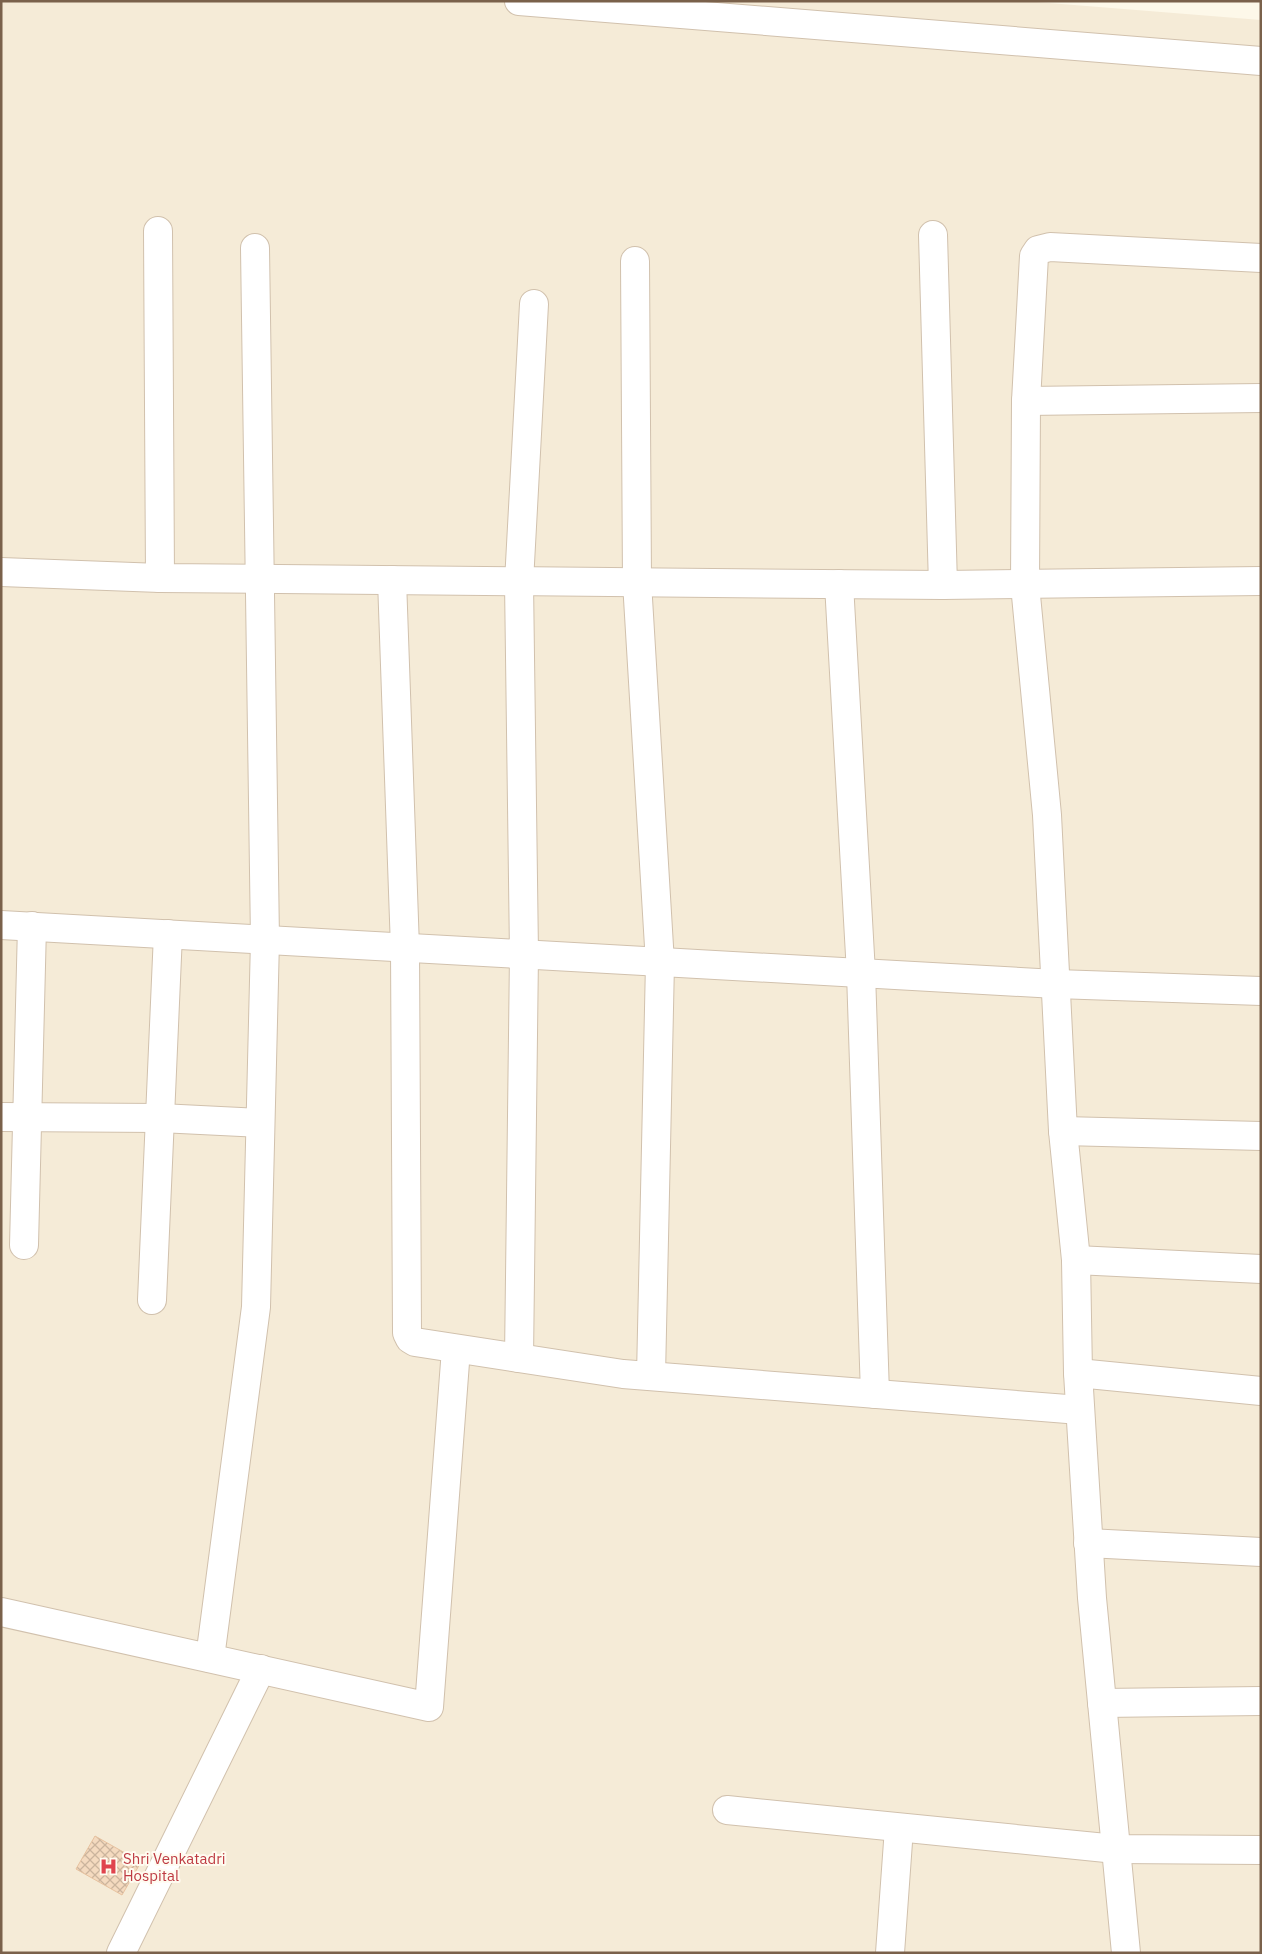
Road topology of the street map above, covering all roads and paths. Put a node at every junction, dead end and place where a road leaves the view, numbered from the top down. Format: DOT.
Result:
graph roads {
  1 [pos="519,1"];
  2 [pos="1261,61"];
  3 [pos="158,231"];
  4 [pos="933,236"];
  5 [pos="255,248"];
  6 [pos="1261,258"];
  7 [pos="636,261"];
  8 [pos="534,304"];
  9 [pos="1261,398"];
  10 [pos="1026,401"];
  11 [pos="1,572"];
  12 [pos="160,578"];
  13 [pos="261,579"];
  14 [pos="392,580"];
  15 [pos="1261,581"];
  16 [pos="519,582"];
  17 [pos="637,582"];
  18 [pos="839,584"];
  19 [pos="943,585"];
  20 [pos="1025,586"];
  21 [pos="1,925"];
  22 [pos="32,926"];
  23 [pos="168,934"];
  24 [pos="265,940"];
  25 [pos="405,948"];
  26 [pos="524,954"];
  27 [pos="660,962"];
  28 [pos="862,973"];
  29 [pos="1056,984"];
  30 [pos="1261,991"];
  31 [pos="14,1118"];
  32 [pos="160,1118"];
  33 [pos="260,1123"];
  34 [pos="1064,1131"];
  35 [pos="1261,1136"];
  36 [pos="24,1245"];
  37 [pos="1076,1260"];
  38 [pos="1261,1269"];
  39 [pos="152,1300"];
  40 [pos="456,1349"];
  41 [pos="520,1358"];
  42 [pos="1078,1373"];
  43 [pos="650,1376"];
  44 [pos="1261,1391"];
  45 [pos="875,1394"];
  46 [pos="1080,1410"];
  47 [pos="1088,1543"];
  48 [pos="1261,1552"];
  49 [pos="1,1612"];
  50 [pos="210,1658"];
  51 [pos="261,1669"];
  52 [pos="1261,1701"];
  53 [pos="1102,1702"];
  54 [pos="727,1810"];
  55 [pos="899,1828"];
  56 [pos="1116,1849"];
  57 [pos="1261,1850"];
  58 [pos="121,1953"];
  59 [pos="890,1953"];
  60 [pos="1126,1953"];
  1 -- 2 [label="street"];
  3 -- 12 [label="street"];
  4 -- 19 [label="street"];
  5 -- 13 [label="street"];
  6 -- 10 [label="street"];
  7 -- 17 [label="street"];
  8 -- 16 [label="street"];
  9 -- 10 [label="street"];
  10 -- 20 [label="street"];
  11 -- 12 [label="street"];
  12 -- 13 [label="street"];
  13 -- 14 [label="street"];
  13 -- 24 [label="street"];
  14 -- 16 [label="street"];
  14 -- 25 [label="street"];
  15 -- 20 [label="street"];
  16 -- 17 [label="street"];
  16 -- 26 [label="street"];
  17 -- 18 [label="street"];
  17 -- 27 [label="street"];
  18 -- 19 [label="street"];
  18 -- 28 [label="street"];
  19 -- 20 [label="street"];
  20 -- 29 [label="street"];
  21 -- 22 [label="street"];
  22 -- 23 [label="street"];
  22 -- 31 [label="street"];
  23 -- 24 [label="street"];
  23 -- 32 [label="street"];
  24 -- 25 [label="street"];
  24 -- 33 [label="street"];
  25 -- 26 [label="street"];
  25 -- 40 [label="street"];
  26 -- 27 [label="street"];
  26 -- 41 [label="street"];
  27 -- 28 [label="street"];
  27 -- 43 [label="street"];
  28 -- 29 [label="street"];
  28 -- 45 [label="street"];
  29 -- 30 [label="street"];
  29 -- 34 [label="street"];
  31 -- 32 [label="street"];
  31 -- 36 [label="street"];
  32 -- 33 [label="street"];
  32 -- 39 [label="street"];
  33 -- 50 [label="street"];
  34 -- 35 [label="street"];
  34 -- 37 [label="street"];
  37 -- 38 [label="street"];
  37 -- 42 [label="street"];
  40 -- 41 [label="street"];
  40 -- 51 [label="street"];
  41 -- 43 [label="street"];
  42 -- 44 [label="street"];
  42 -- 46 [label="street"];
  43 -- 45 [label="street"];
  45 -- 46 [label="street"];
  46 -- 47 [label="street"];
  47 -- 48 [label="street"];
  47 -- 53 [label="street"];
  49 -- 50 [label="street"];
  50 -- 51 [label="street"];
  51 -- 58 [label="street"];
  52 -- 53 [label="street"];
  53 -- 56 [label="street"];
  54 -- 55 [label="street"];
  55 -- 56 [label="street"];
  55 -- 59 [label="street"];
  56 -- 57 [label="street"];
  56 -- 60 [label="street"];
}
